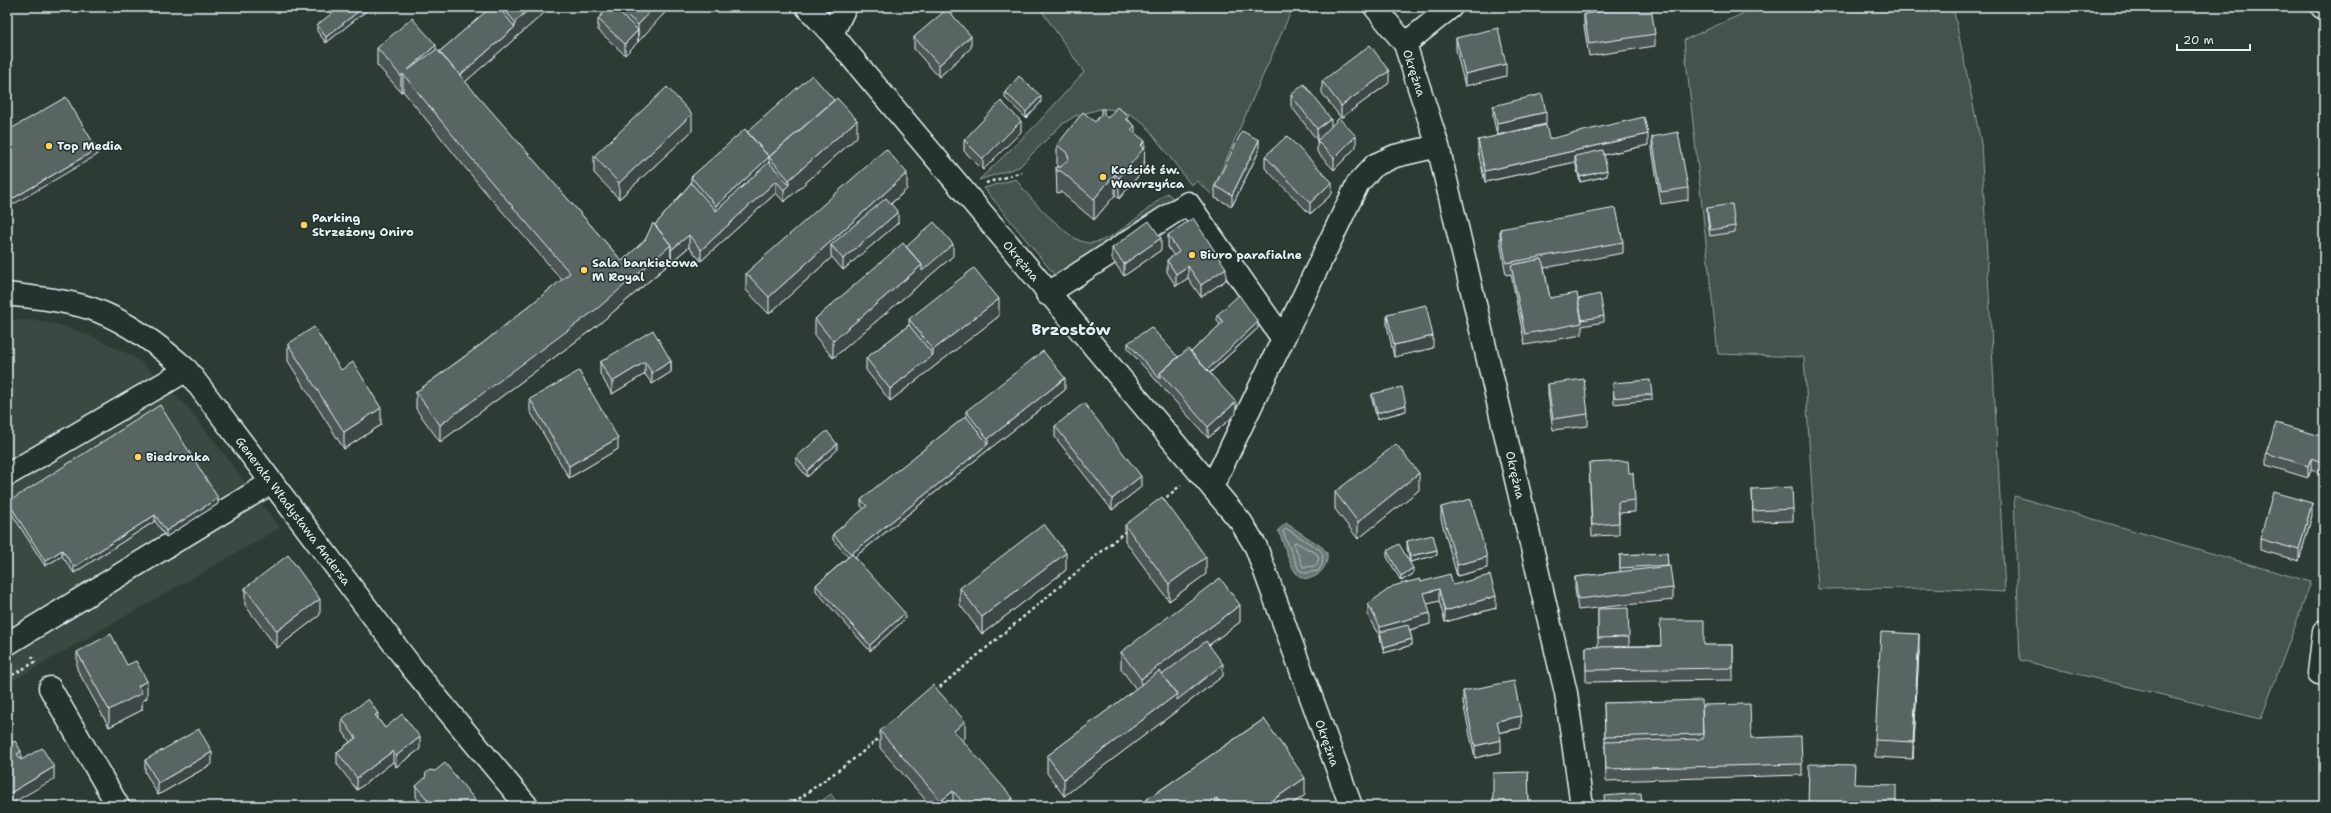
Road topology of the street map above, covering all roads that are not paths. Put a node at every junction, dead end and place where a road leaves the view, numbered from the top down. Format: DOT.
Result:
graph roads {
  1 [pos="807,7"];
  2 [pos="845,7"];
  3 [pos="1375,7"];
  4 [pos="1451,7"];
  5 [pos="832,34"];
  6 [pos="1405,44"];
  7 [pos="1438,146"];
  8 [pos="7,294"];
  9 [pos="1047,294"];
  10 [pos="1283,339"];
  11 [pos="187,370"];
  12 [pos="7,475"];
  13 [pos="272,482"];
  14 [pos="1212,487"];
  15 [pos="2324,632"];
  16 [pos="7,644"];
  17 [pos="2319,673"];
  18 [pos="50,688"];
  19 [pos="118,806"];
  20 [pos="527,806"];
  21 [pos="1351,806"];
  22 [pos="1582,806"];
  1 -- 5 [label="street, Okrężna"];
  2 -- 5 [label="street"];
  3 -- 6 [label="street, Okrężna"];
  4 -- 6 [label="street"];
  5 -- 9 [label="street, Okrężna"];
  6 -- 7 [label="street, Okrężna"];
  7 -- 10 [label="street"];
  7 -- 22 [label="street, Okrężna"];
  8 -- 11 [label="street, Generała Władysława Andersa"];
  9 -- 10 [label="street"];
  9 -- 14 [label="street, Okrężna"];
  10 -- 14 [label="street"];
  11 -- 12 [label="street"];
  11 -- 13 [label="street, Generała Władysława Andersa"];
  13 -- 16 [label="street"];
  13 -- 20 [label="street, Generała Władysława Andersa"];
  14 -- 21 [label="street, Okrężna"];
  15 -- 17 [label="street"];
  18 -- 19 [label="street"];
}
